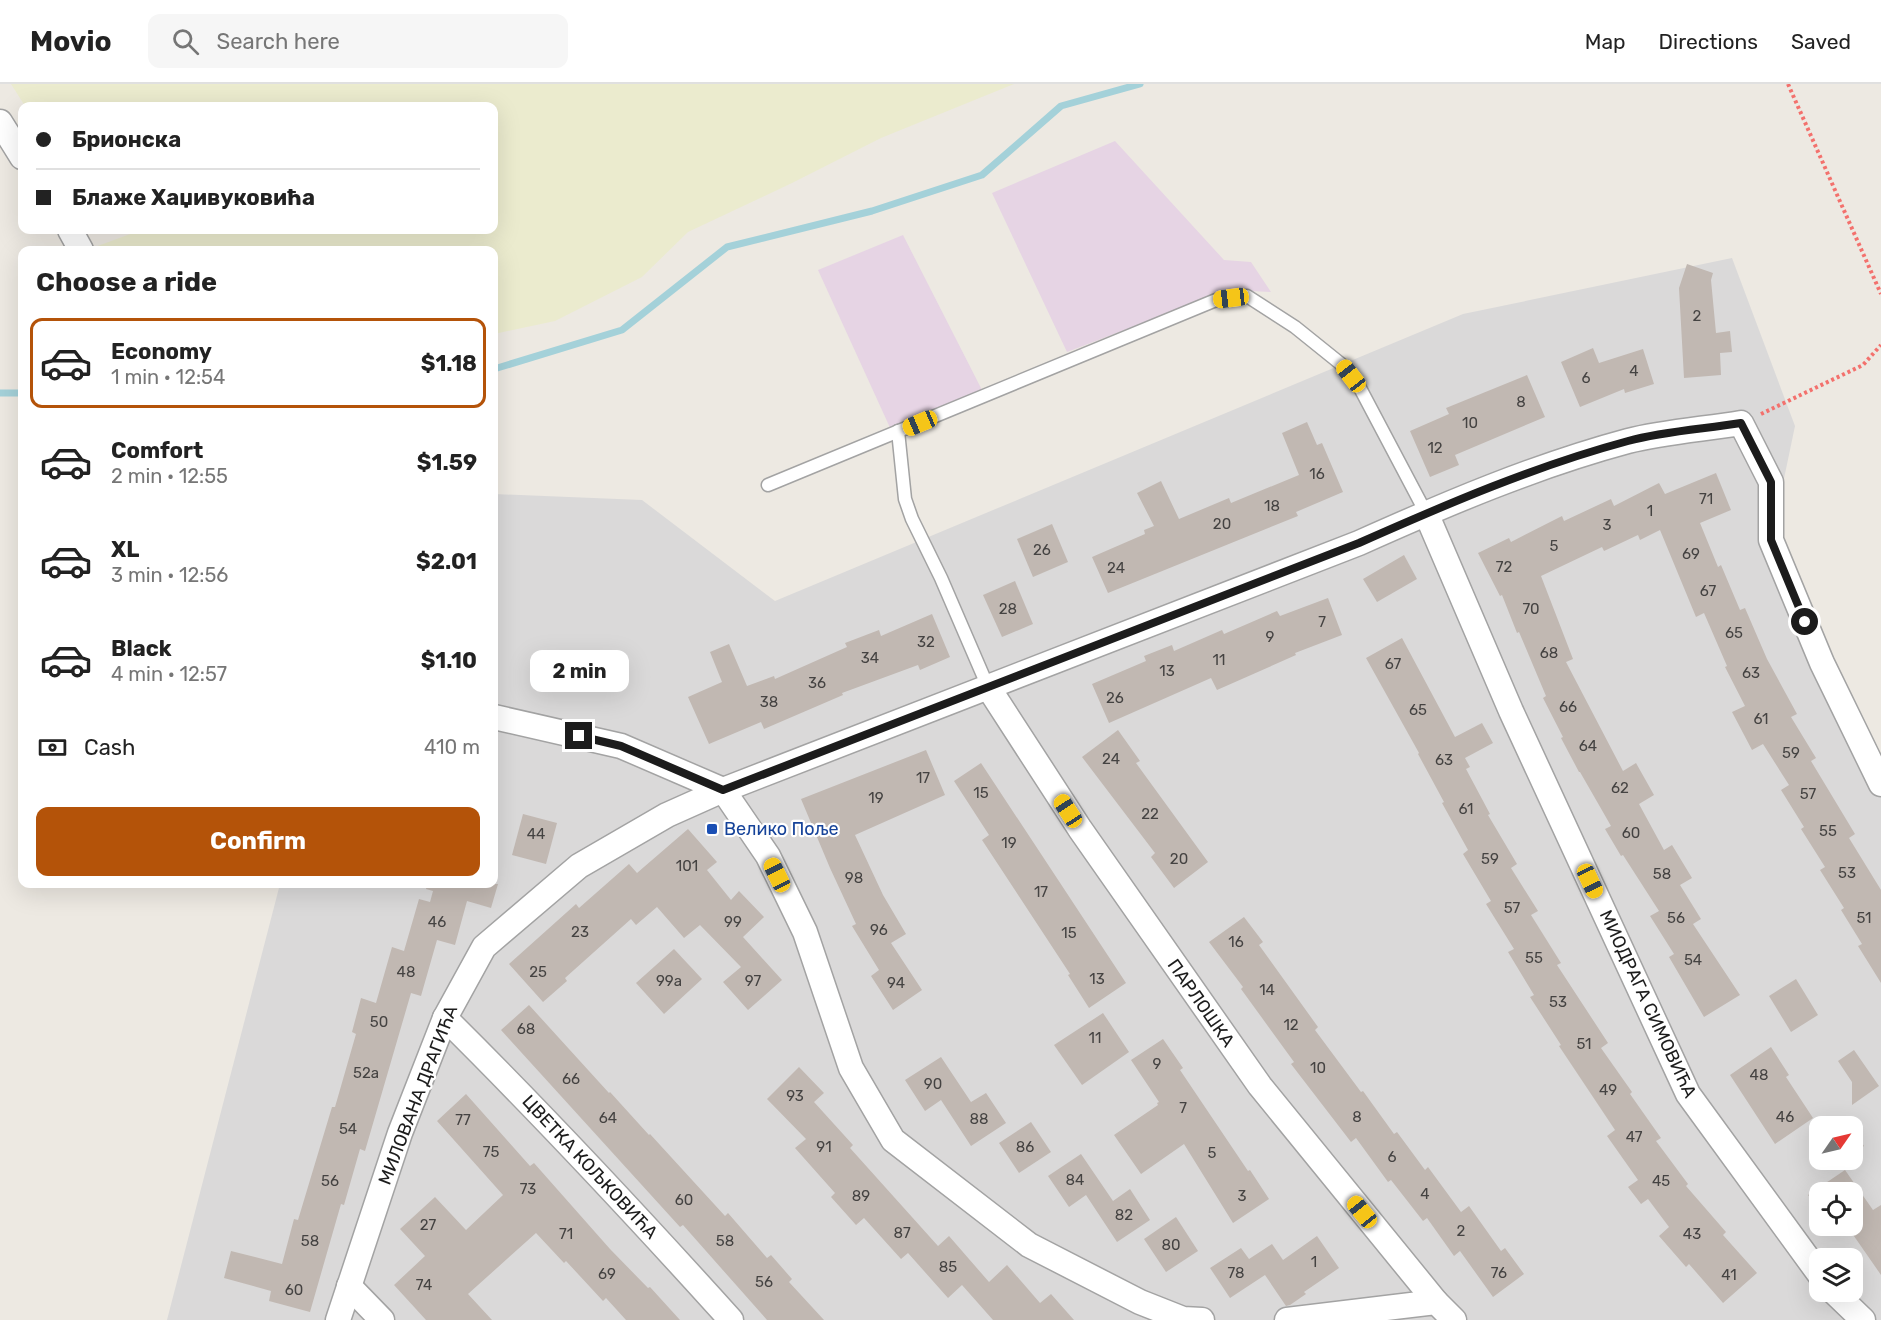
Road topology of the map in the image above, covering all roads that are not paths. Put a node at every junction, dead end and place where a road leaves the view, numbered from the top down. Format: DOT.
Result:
graph roads {
  1 [pos="0,122"];
  2 [pos="18,151"];
  3 [pos="898,431"];
  4 [pos="768,485"];
  5 [pos="1426,513"];
  6 [pos="988,687"];
  7 [pos="498,718"];
  8 [pos="1881,784"];
  9 [pos="723,790"];
  10 [pos="445,1018"];
  11 [pos="1809,1260"];
  12 [pos="350,1286"];
  13 [pos="1436,1302"];
  14 [pos="1844,1302"];
  15 [pos="338,1320"];
  16 [pos="382,1320"];
  17 [pos="731,1320"];
  18 [pos="1183,1320"];
  19 [pos="1202,1320"];
  20 [pos="1287,1320"];
  21 [pos="1454,1320"];
  22 [pos="1863,1320"];
  1 -- 2 [label="street"];
  3 -- 4 [label="lane"];
  3 -- 5 [label="lane"];
  3 -- 6 [label="lane"];
  5 -- 6 [label="street, МИЛОВАНА ДРАГИЋА"];
  5 -- 8 [label="street, МИЛОВАНА ДРАГИЋА"];
  5 -- 11 [label="street, МИОДРАГА СИМОВИЋА"];
  6 -- 9 [label="street, МИЛОВАНА ДРАГИЋА"];
  6 -- 13 [label="street, ПАРЛОШКА"];
  7 -- 9 [label="street"];
  9 -- 10 [label="street, МИЛОВАНА ДРАГИЋА"];
  9 -- 18 [label="street"];
  10 -- 12 [label="street, МИЛОВАНА ДРАГИЋА"];
  10 -- 17 [label="street, ЦВЕТКА КОЉКОВИЋА"];
  12 -- 15 [label="street, МИЛОВАНА ДРАГИЋА"];
  12 -- 16 [label="street"];
  13 -- 20 [label="street"];
  13 -- 21 [label="street, ПАРЛОШКА"];
  14 -- 22 [label="street"];
  18 -- 19 [label="street"];
}
